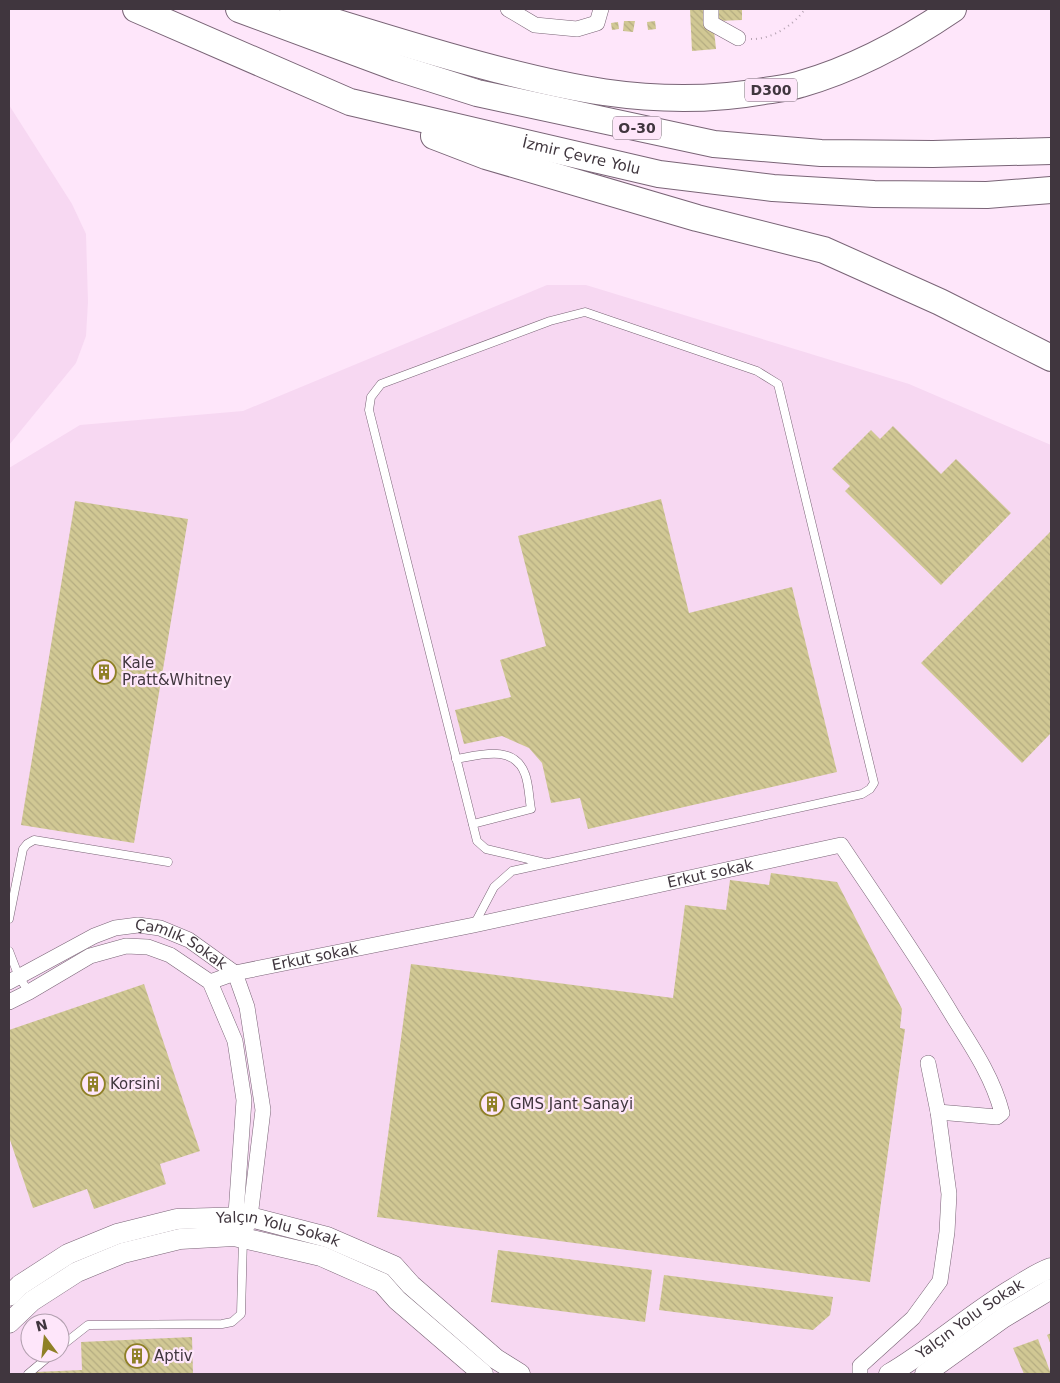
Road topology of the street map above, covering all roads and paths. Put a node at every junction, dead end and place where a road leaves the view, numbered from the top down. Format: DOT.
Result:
graph roads {
  1 [pos="136,9"];
  2 [pos="239,9"];
  3 [pos="293,9"];
  4 [pos="508,9"];
  5 [pos="601,9"];
  6 [pos="710,9"];
  7 [pos="805,9"];
  8 [pos="953,9"];
  9 [pos="738,38"];
  10 [pos="350,102"];
  11 [pos="1051,151"];
  12 [pos="1051,190"];
  13 [pos="1051,358"];
  14 [pos="456,759"];
  15 [pos="473,824"];
  16 [pos="168,862"];
  17 [pos="545,862"];
  18 [pos="9,919"];
  19 [pos="474,925"];
  20 [pos="9,951"];
  21 [pos="235,973"];
  22 [pos="14,979"];
  23 [pos="210,982"];
  24 [pos="29,992"];
  25 [pos="9,1002"];
  26 [pos="928,1063"];
  27 [pos="938,1112"];
  28 [pos="241,1227"];
  29 [pos="1051,1268"];
  30 [pos="1051,1289"];
  31 [pos="9,1296"];
  32 [pos="9,1323"];
  33 [pos="70,1339"];
  34 [pos="41,1363"];
  35 [pos="28,1374"];
  36 [pos="483,1374"];
  37 [pos="520,1374"];
  38 [pos="860,1374"];
  39 [pos="889,1374"];
  40 [pos="925,1374"];
  1 -- 10 [label="highway, İzmir Çevre Yolu"];
  2 -- 11 [label="highway, O-30"];
  3 -- 8 [label="highway, D300"];
  4 -- 5 [label="street"];
  6 -- 9 [label="street"];
  7 -- 9 [label="path"];
  10 -- 12 [label="highway, İzmir Çevre Yolu"];
  10 -- 13 [label="highway"];
  14 -- 15 [label="lane"];
  14 -- 15 [label="lane"];
  14 -- 17 [label="lane"];
  15 -- 17 [label="lane"];
  16 -- 18 [label="lane"];
  17 -- 19 [label="lane"];
  19 -- 21 [label="street, Erkut sokak"];
  19 -- 27 [label="street, Erkut sokak"];
  20 -- 22 [label="lane"];
  21 -- 22 [label="street, Çamlık Sokak"];
  21 -- 23 [label="street, Erkut sokak"];
  21 -- 28 [label="street, Çamlık Sokak"];
  22 -- 24 [label="lane"];
  23 -- 24 [label="street, Çamlık Sokak"];
  23 -- 28 [label="street, Çamlık Sokak"];
  24 -- 25 [label="street, Çamlık Sokak"];
  26 -- 27 [label="street"];
  27 -- 38 [label="street"];
  28 -- 31 [label="street, Yalçın Yolu Sokak"];
  28 -- 32 [label="street, Yalçın Yolu Sokak"];
  28 -- 33 [label="lane"];
  28 -- 36 [label="street, Yalçın Yolu Sokak"];
  28 -- 37 [label="street, Yalçın Yolu Sokak"];
  29 -- 39 [label="street, Yalçın Yolu Sokak"];
  30 -- 40 [label="street, Yalçın Yolu Sokak"];
  34 -- 35 [label="lane"];
}
